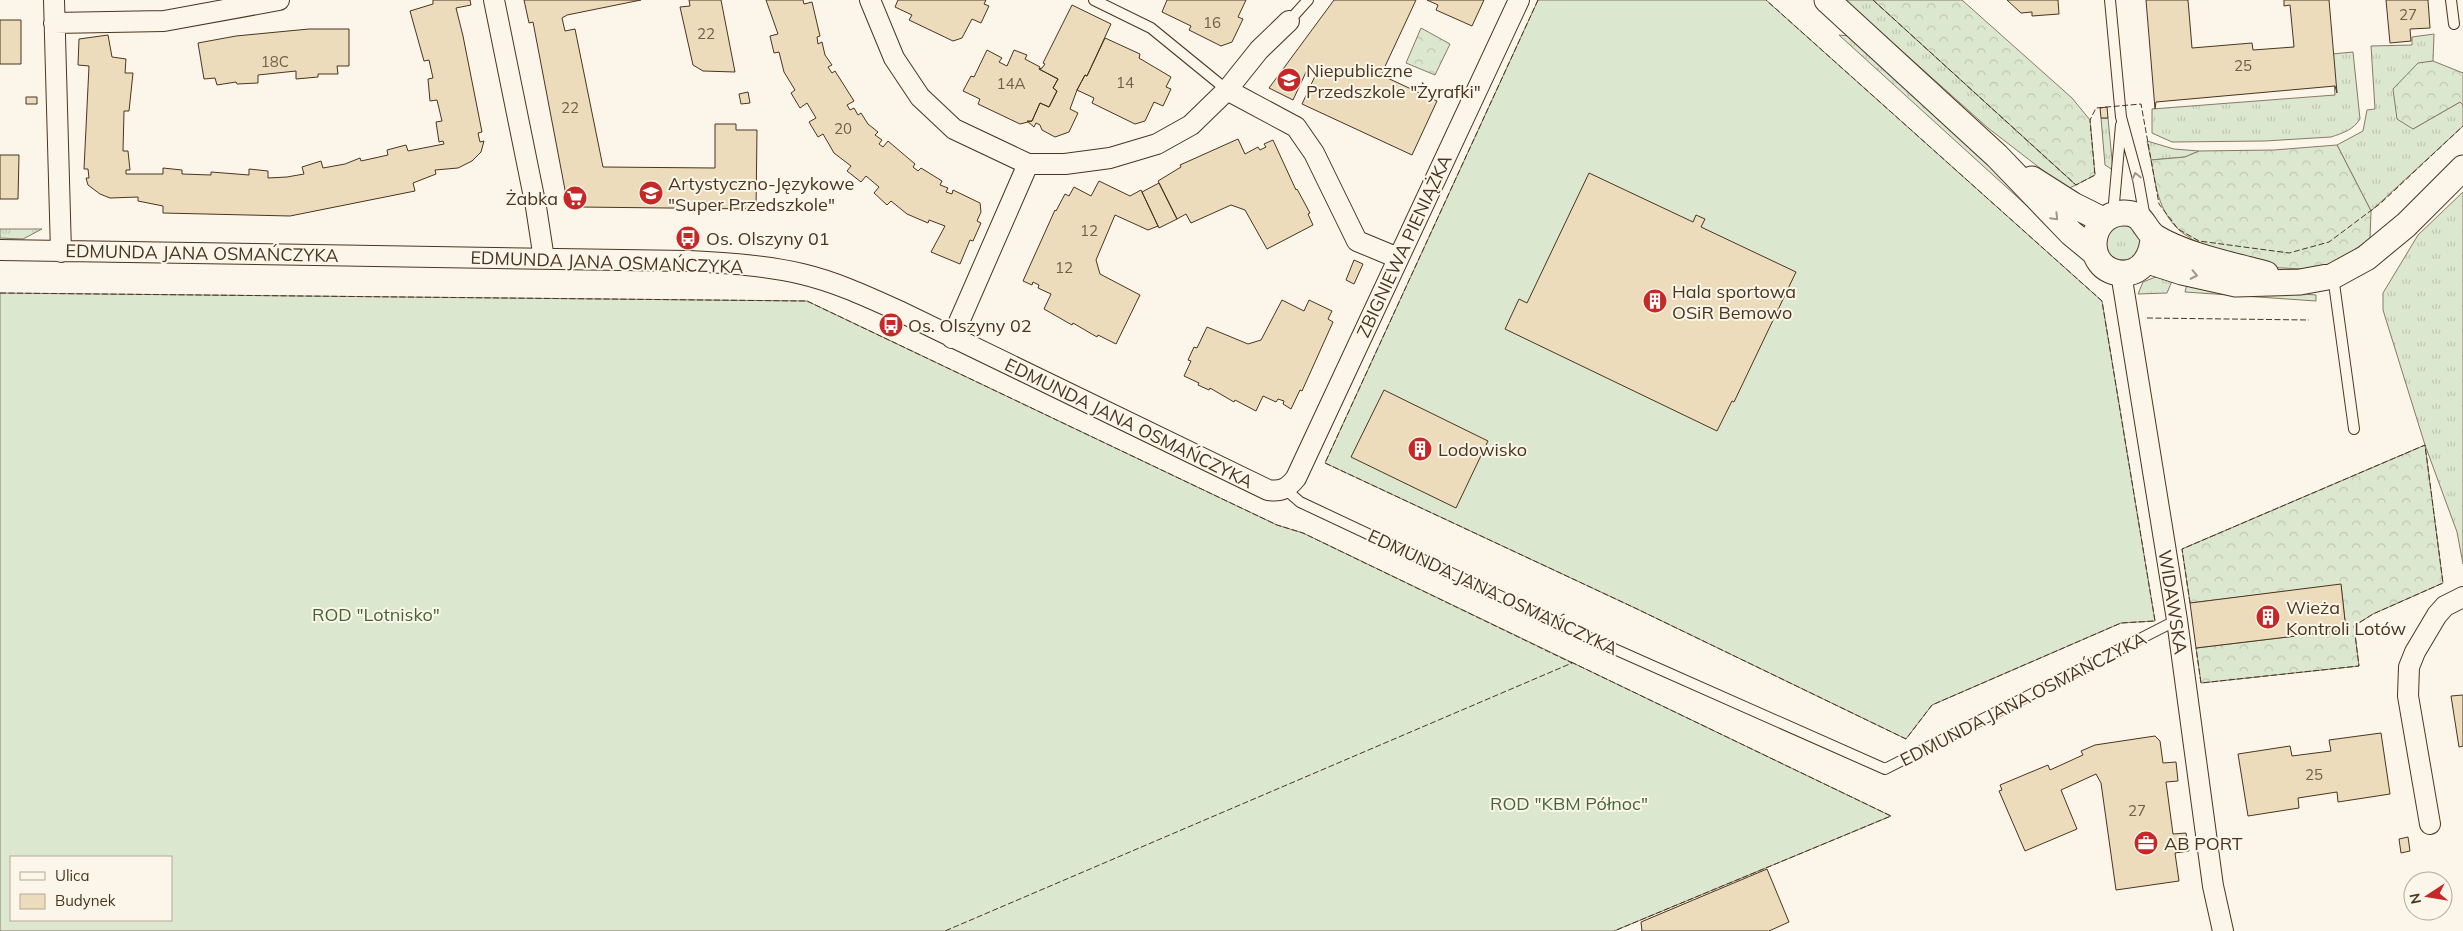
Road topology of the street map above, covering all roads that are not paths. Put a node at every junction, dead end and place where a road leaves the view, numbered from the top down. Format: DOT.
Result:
graph roads {
  1 [pos="54,0"];
  2 [pos="279,0"];
  3 [pos="494,0"];
  4 [pos="870,0"];
  5 [pos="1094,0"];
  6 [pos="1308,0"];
  7 [pos="1519,0"];
  8 [pos="1827,0"];
  9 [pos="2110,0"];
  10 [pos="2452,0"];
  11 [pos="1289,21"];
  12 [pos="54,23"];
  13 [pos="2454,24"];
  14 [pos="1227,90"];
  15 [pos="2121,117"];
  16 [pos="1997,156"];
  17 [pos="1028,164"];
  18 [pos="2463,168"];
  19 [pos="2108,217"];
  20 [pos="2149,230"];
  21 [pos="0,250"];
  22 [pos="61,252"];
  23 [pos="2094,252"];
  24 [pos="1398,258"];
  25 [pos="544,259"];
  26 [pos="2148,261"];
  27 [pos="2121,273"];
  28 [pos="2333,276"];
  29 [pos="2300,282"];
  30 [pos="952,338"];
  31 [pos="2354,429"];
  32 [pos="1285,489"];
  33 [pos="2463,597"];
  34 [pos="2177,620"];
  35 [pos="2430,824"];
  36 [pos="2223,931"];
  1 -- 12 [label="street"];
  2 -- 12 [label="street"];
  3 -- 25 [label="street"];
  4 -- 17 [label="street"];
  5 -- 14 [label="lane"];
  6 -- 11 [label="lane"];
  7 -- 24 [label="street, ZBIGNIEWA PIENIĄŻKA"];
  8 -- 16 [label="street"];
  9 -- 15 [label="lane"];
  10 -- 13 [label="lane"];
  11 -- 14 [label="street"];
  12 -- 22 [label="street"];
  14 -- 17 [label="street"];
  14 -- 24 [label="street"];
  15 -- 19 [label="lane"];
  20 -- 15 [label="lane, one-way"];
  16 -- 19 [label="street"];
  16 -- 23 [label="street, one-way"];
  17 -- 30 [label="street"];
  18 -- 28 [label="street"];
  19 -- 20 [label="street"];
  19 -- 23 [label="street"];
  20 -- 26 [label="street"];
  20 -- 29 [label="street"];
  21 -- 22 [label="street, EDMUNDA JANA OSMAŃCZYKA"];
  22 -- 25 [label="street, EDMUNDA JANA OSMAŃCZYKA"];
  23 -- 27 [label="street"];
  24 -- 32 [label="street, ZBIGNIEWA PIENIĄŻKA"];
  25 -- 30 [label="street, EDMUNDA JANA OSMAŃCZYKA"];
  26 -- 27 [label="street"];
  26 -- 29 [label="street, one-way"];
  27 -- 34 [label="street, WIDAWSKA"];
  28 -- 29 [label="street"];
  28 -- 31 [label="lane"];
  30 -- 32 [label="street, EDMUNDA JANA OSMAŃCZYKA"];
  32 -- 34 [label="lane, EDMUNDA JANA OSMAŃCZYKA"];
  33 -- 35 [label="street"];
  34 -- 36 [label="street, WIDAWSKA"];
}
